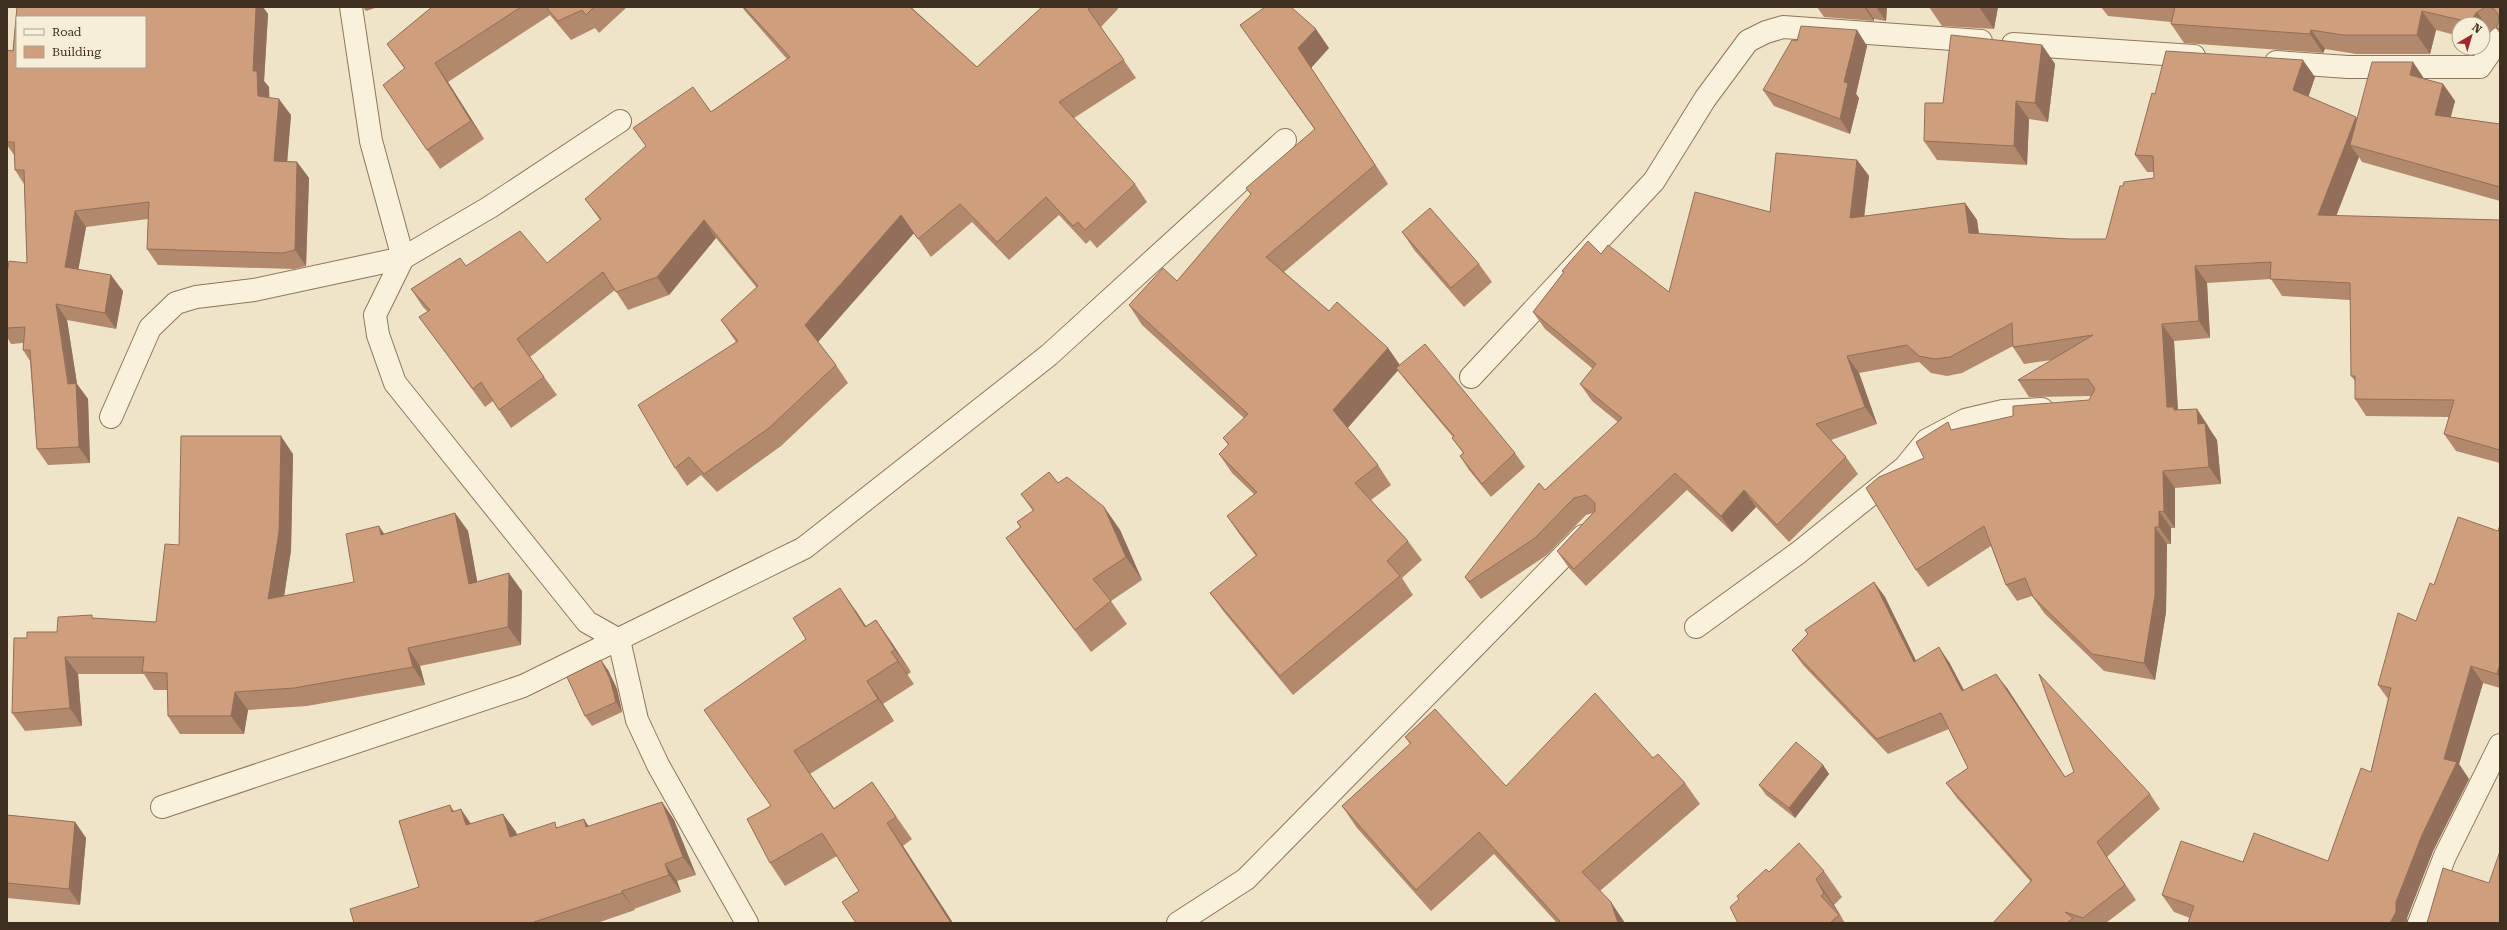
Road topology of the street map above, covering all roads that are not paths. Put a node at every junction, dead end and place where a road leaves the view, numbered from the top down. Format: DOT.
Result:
graph roads {
  1 [pos="351,7"];
  2 [pos="2500,38"];
  3 [pos="2213,58"];
  4 [pos="2252,60"];
  5 [pos="620,121"];
  6 [pos="1285,140"];
  7 [pos="403,258"];
  8 [pos="1471,377"];
  9 [pos="2064,408"];
  10 [pos="112,417"];
  11 [pos="1595,524"];
  12 [pos="1696,627"];
  13 [pos="619,640"];
  14 [pos="2500,745"];
  15 [pos="162,807"];
  16 [pos="747,923"];
  17 [pos="1178,923"];
  18 [pos="2419,923"];
  1 -- 7 [label="street"];
  2 -- 4 [label="street"];
  3 -- 8 [label="street"];
  5 -- 7 [label="street"];
  6 -- 13 [label="street"];
  7 -- 10 [label="street"];
  7 -- 13 [label="street"];
  9 -- 12 [label="street"];
  11 -- 17 [label="street"];
  13 -- 15 [label="street"];
  13 -- 16 [label="street"];
  14 -- 18 [label="street"];
}
